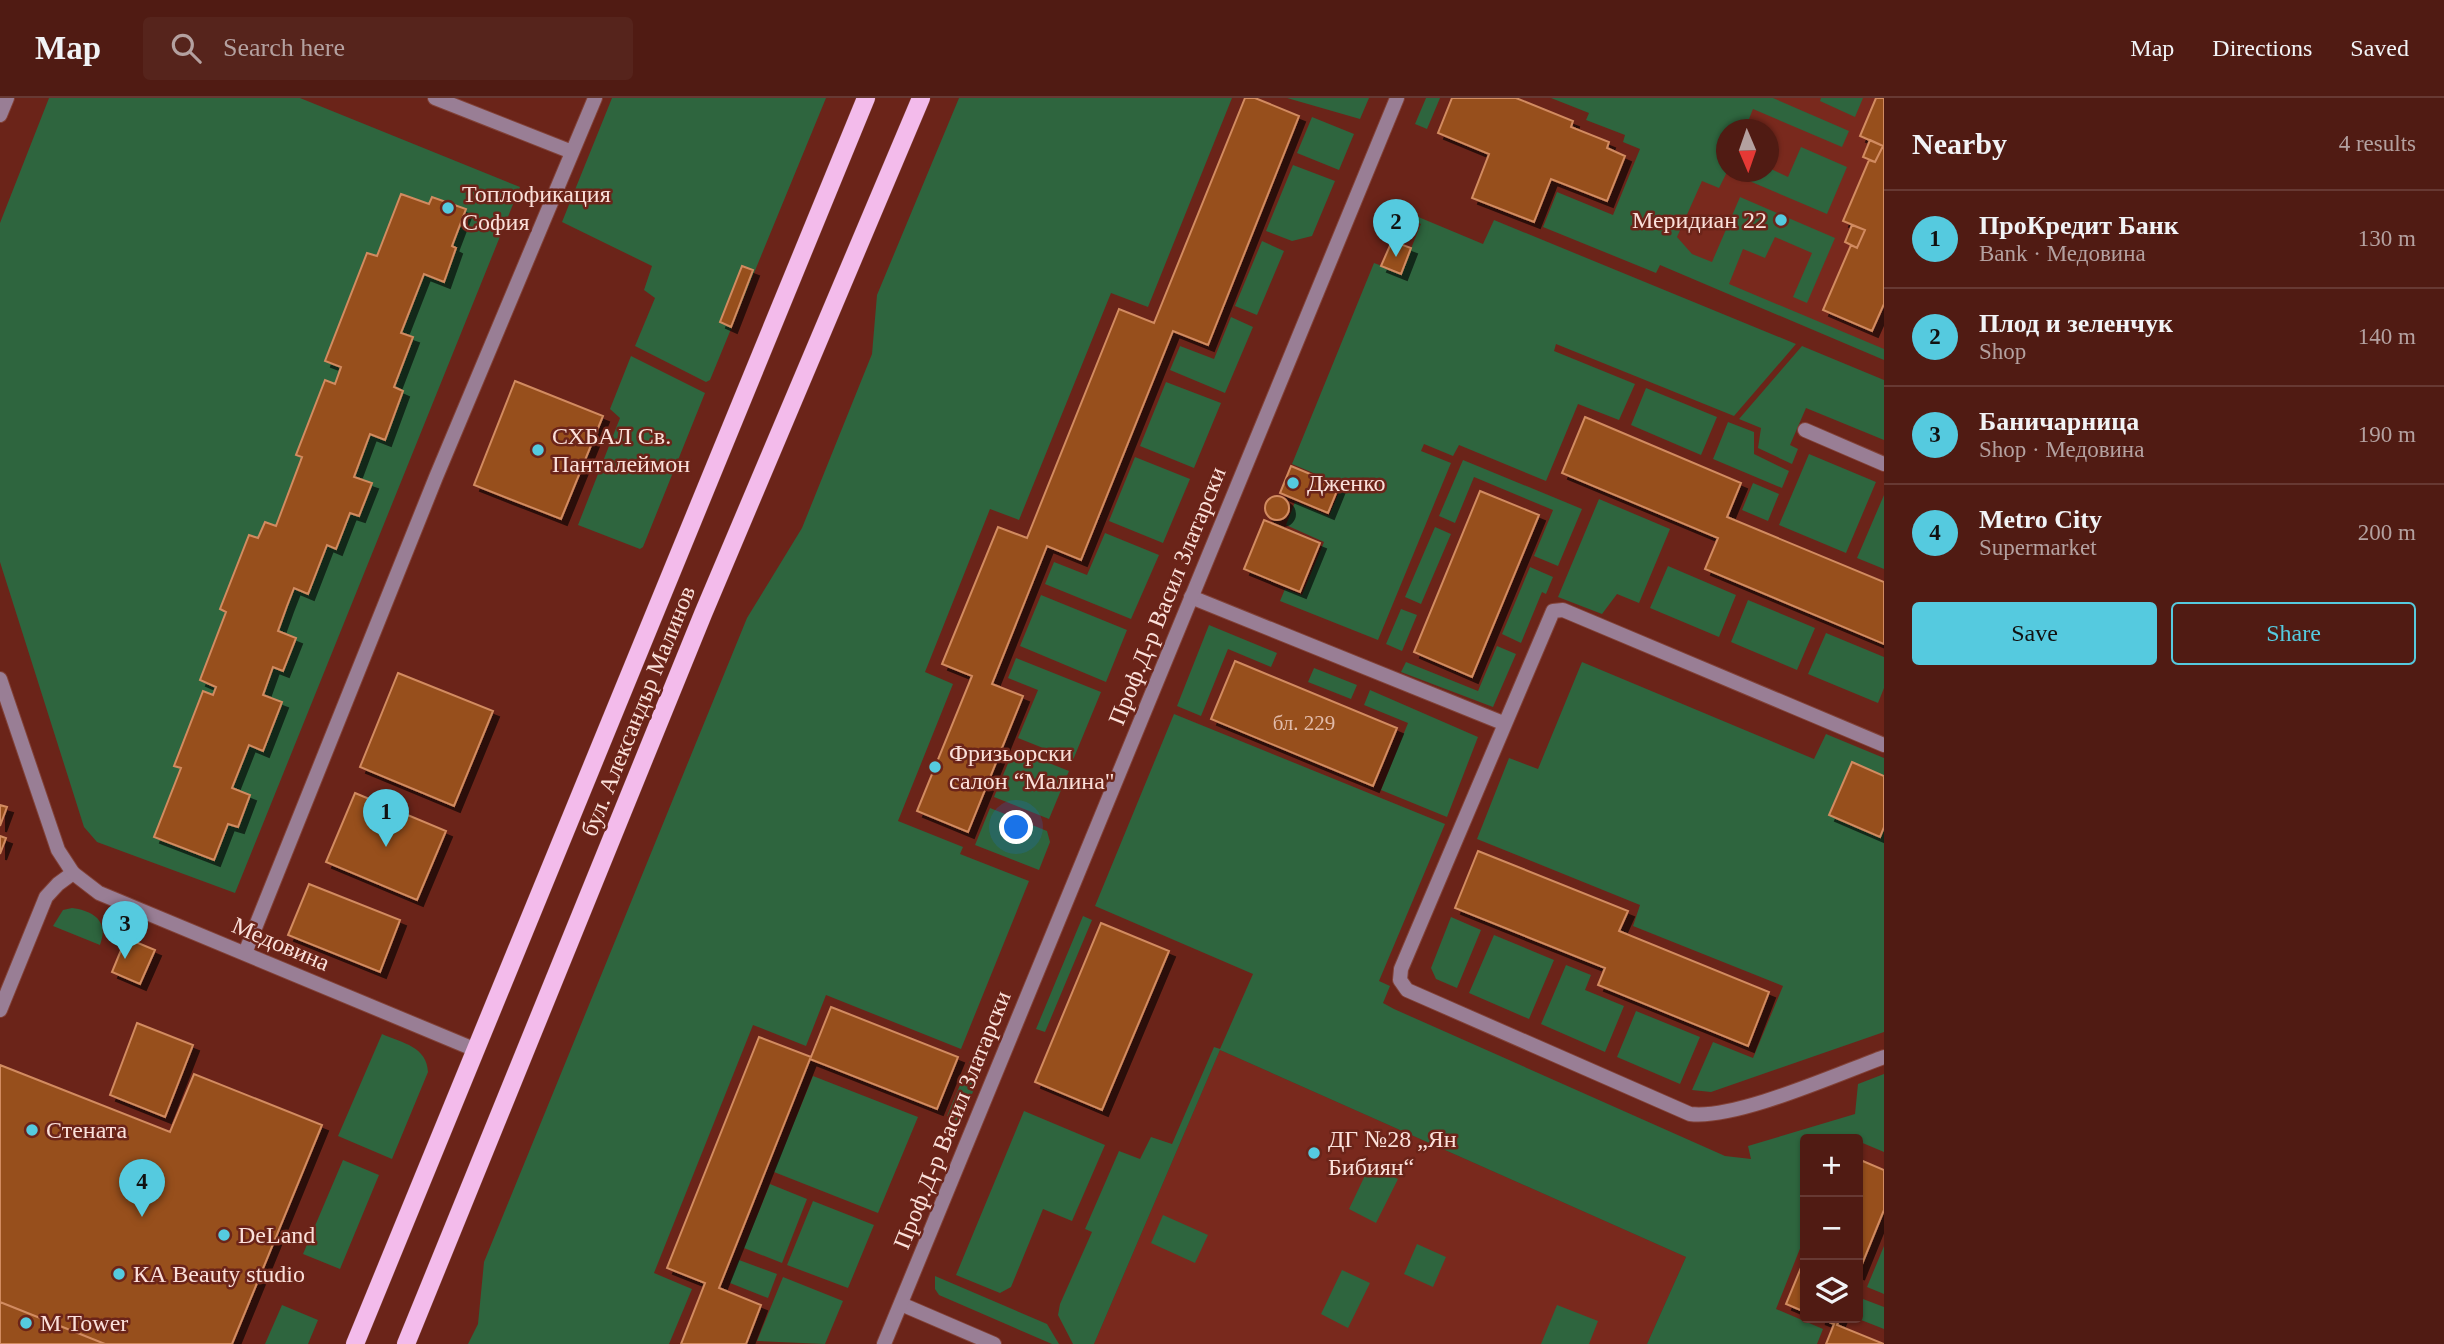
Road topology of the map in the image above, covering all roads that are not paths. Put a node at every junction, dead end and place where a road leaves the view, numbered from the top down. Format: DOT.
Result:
graph roads {
  1 [pos="7,98"];
  2 [pos="435,98"];
  3 [pos="595,98"];
  4 [pos="866,98"];
  5 [pos="921,98"];
  6 [pos="1397,98"];
  7 [pos="0,115"];
  8 [pos="572,152"];
  9 [pos="1805,430"];
  10 [pos="1884,464"];
  11 [pos="1191,597"];
  12 [pos="0,679"];
  13 [pos="1503,723"];
  14 [pos="1884,745"];
  15 [pos="73,873"];
  16 [pos="245,953"];
  17 [pos="0,1010"];
  18 [pos="476,1050"];
  19 [pos="1884,1057"];
  20 [pos="901,1304"];
  21 [pos="355,1344"];
  22 [pos="406,1344"];
  23 [pos="884,1344"];
  24 [pos="994,1344"];
  1 -- 7 [label="street"];
  2 -- 8 [label="street"];
  3 -- 8 [label="street"];
  4 -- 18 [label="main road, бул. Александър Малинов"];
  5 -- 22 [label="main road, бул. Александър Малинов"];
  6 -- 11 [label="street, Проф.Д-р Васил Златарски"];
  8 -- 16 [label="street"];
  9 -- 10 [label="street"];
  11 -- 13 [label="street"];
  11 -- 20 [label="street, Проф.Д-р Васил Златарски"];
  12 -- 15 [label="street, Медовина"];
  13 -- 14 [label="street"];
  13 -- 19 [label="street"];
  15 -- 16 [label="street, Медовина"];
  15 -- 17 [label="street"];
  16 -- 18 [label="street, Медовина"];
  18 -- 21 [label="main road, бул. Александър Малинов"];
  20 -- 23 [label="street, Проф.Д-р Васил Златарски"];
  20 -- 24 [label="street"];
}
